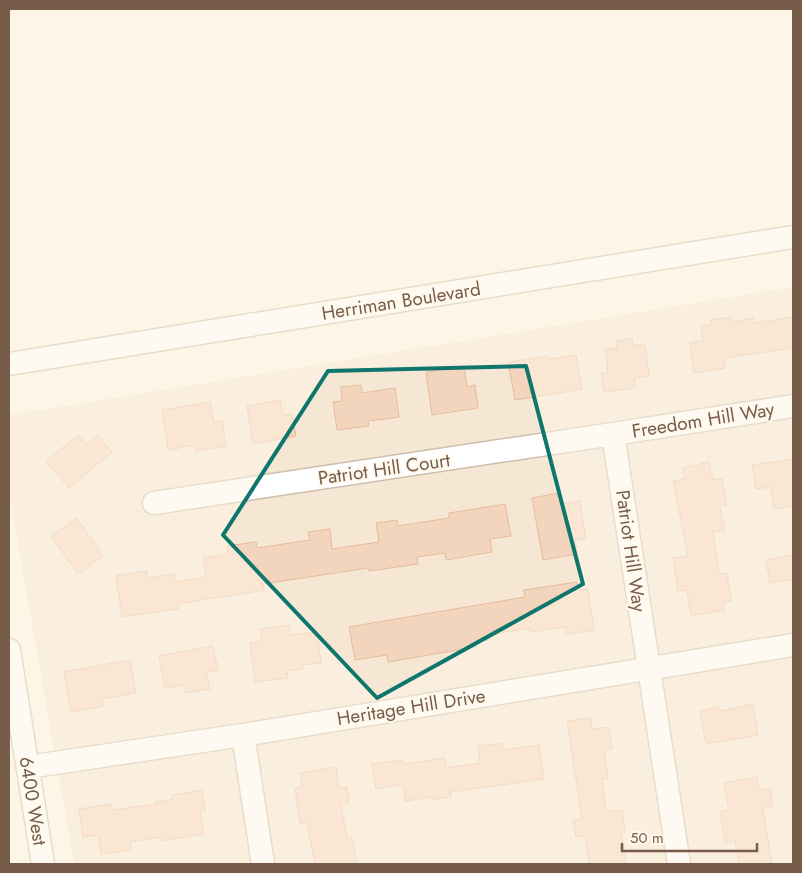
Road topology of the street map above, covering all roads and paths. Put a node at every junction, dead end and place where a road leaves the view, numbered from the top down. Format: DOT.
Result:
graph roads {
  1 [pos="793,237"];
  2 [pos="9,364"];
  3 [pos="793,406"];
  4 [pos="613,434"];
  5 [pos="154,503"];
  6 [pos="793,645"];
  7 [pos="9,650"];
  8 [pos="648,668"];
  9 [pos="243,735"];
  10 [pos="28,767"];
  11 [pos="43,864"];
  12 [pos="263,864"];
  13 [pos="679,864"];
  1 -- 2 [label="street, Herriman Boulevard"];
  3 -- 4 [label="street, Freedom Hill Way"];
  4 -- 5 [label="street, Patriot Hill Court"];
  4 -- 8 [label="street, Patriot Hill Way"];
  6 -- 8 [label="street, Heritage Hill Drive"];
  7 -- 10 [label="street, 6400 West"];
  8 -- 9 [label="street, Heritage Hill Drive"];
  8 -- 13 [label="street, Patriot Hill Way"];
  9 -- 10 [label="street, Heritage Hill Drive"];
  9 -- 12 [label="street"];
  10 -- 11 [label="street, 6400 West"];
}
